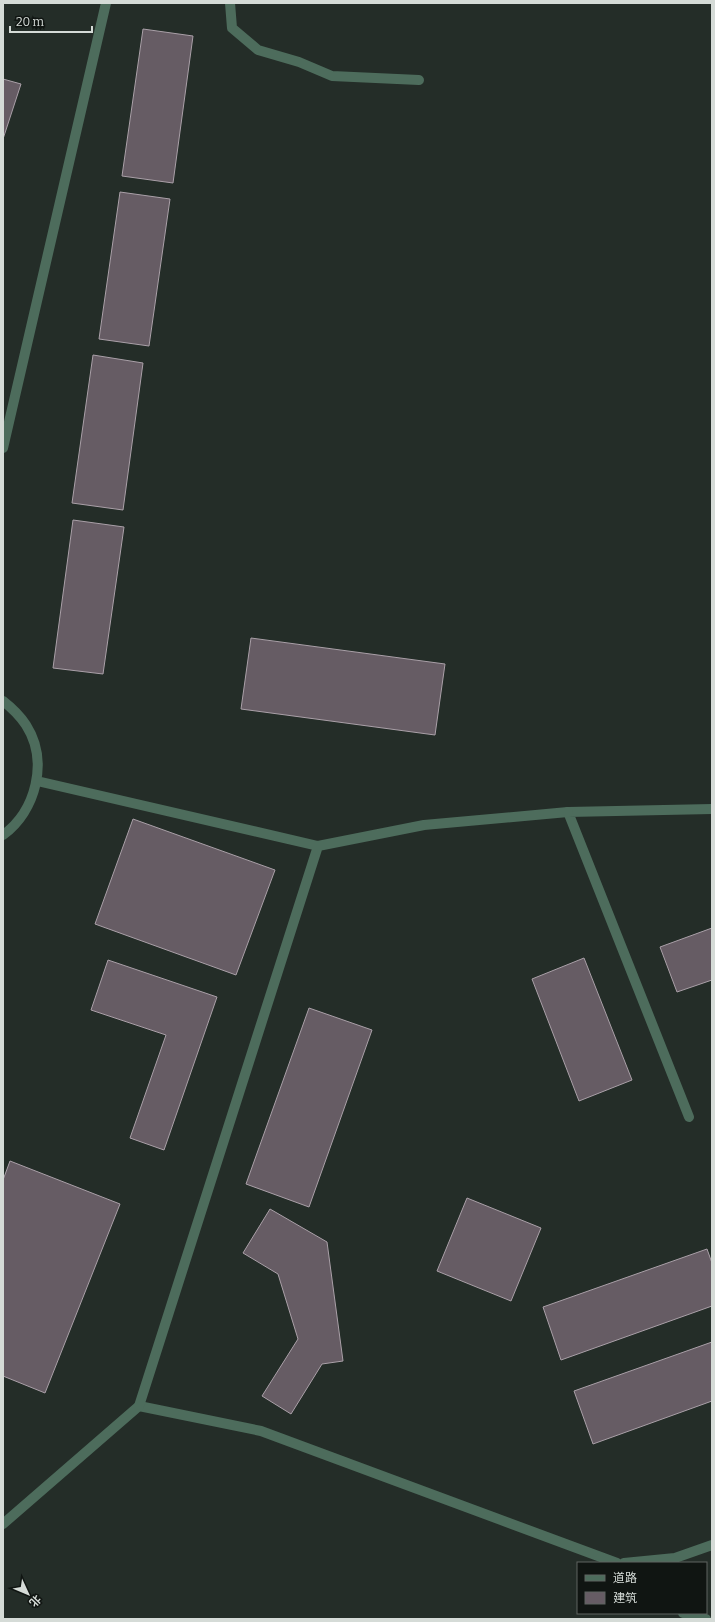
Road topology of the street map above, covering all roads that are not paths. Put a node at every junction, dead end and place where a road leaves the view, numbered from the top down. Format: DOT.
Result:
graph roads {
  1 [pos="106,3"];
  2 [pos="230,3"];
  3 [pos="419,80"];
  4 [pos="3,448"];
  5 [pos="3,701"];
  6 [pos="37,781"];
  7 [pos="712,809"];
  8 [pos="568,812"];
  9 [pos="3,835"];
  10 [pos="318,846"];
  11 [pos="689,1117"];
  12 [pos="139,1406"];
  13 [pos="3,1524"];
  14 [pos="712,1545"];
  15 [pos="614,1562"];
  16 [pos="634,1562"];
  17 [pos="687,1614"];
  18 [pos="706,1619"];
  1 -- 4 [label="street"];
  2 -- 3 [label="street"];
  5 -- 6 [label="street"];
  6 -- 9 [label="street"];
  6 -- 10 [label="street"];
  7 -- 8 [label="street"];
  8 -- 10 [label="street"];
  8 -- 11 [label="street"];
  10 -- 12 [label="street"];
  12 -- 13 [label="street"];
  12 -- 15 [label="street"];
  14 -- 16 [label="street"];
  17 -- 18 [label="street"];
}
